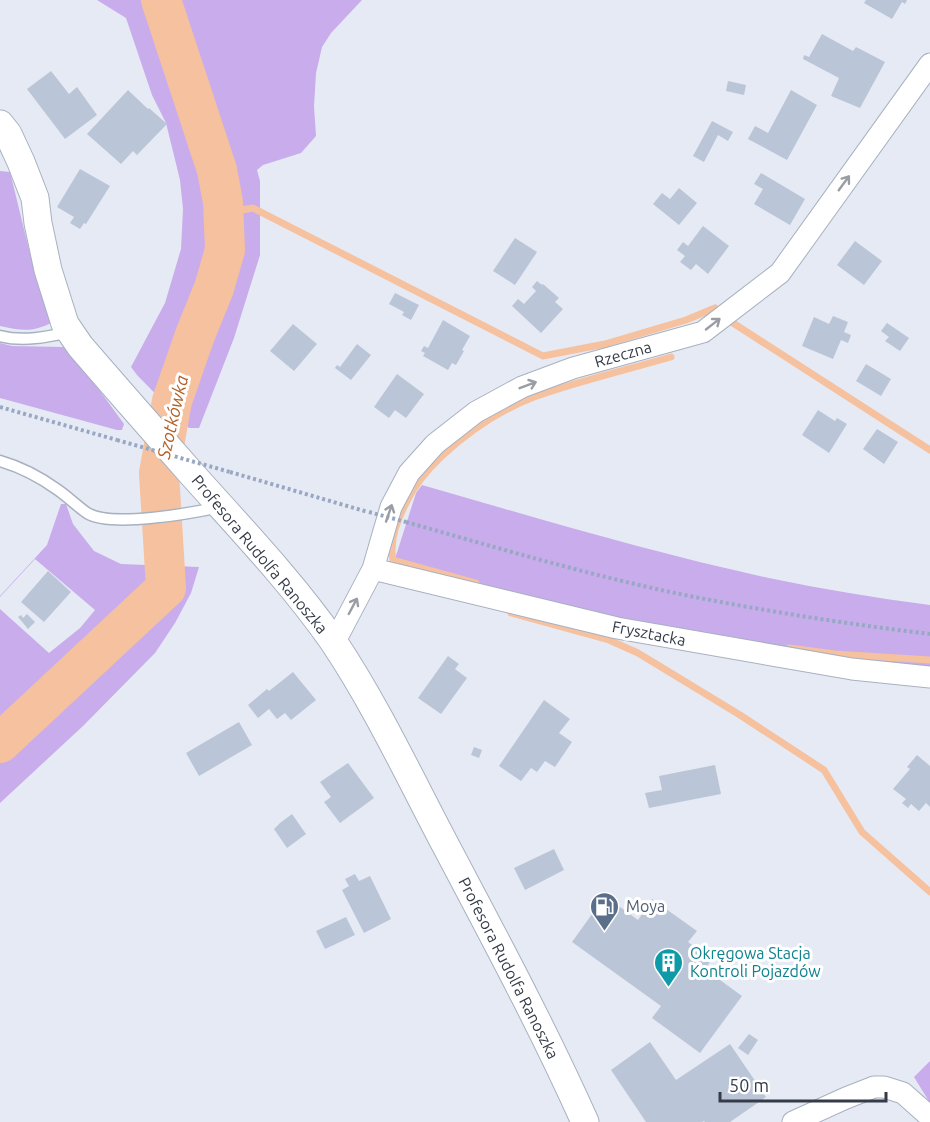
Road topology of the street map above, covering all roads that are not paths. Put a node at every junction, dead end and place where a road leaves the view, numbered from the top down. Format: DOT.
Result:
graph roads {
  1 [pos="930,64"];
  2 [pos="0,124"];
  3 [pos="70,332"];
  4 [pos="0,336"];
  5 [pos="0,461"];
  6 [pos="222,506"];
  7 [pos="373,569"];
  8 [pos="334,643"];
  9 [pos="930,677"];
  10 [pos="930,1117"];
  11 [pos="585,1122"];
  12 [pos="793,1122"];
  7 -- 1 [label="street, Rzeczna, one-way"];
  2 -- 3 [label="street, Profesora Rudolfa Ranoszka"];
  3 -- 4 [label="lane"];
  3 -- 6 [label="street, Profesora Rudolfa Ranoszka, bridge"];
  5 -- 6 [label="lane"];
  6 -- 8 [label="street, Profesora Rudolfa Ranoszka"];
  8 -- 7 [label="street, Rzeczna, one-way"];
  7 -- 9 [label="street, Frysztacka"];
  8 -- 11 [label="street, Profesora Rudolfa Ranoszka"];
  10 -- 12 [label="street"];
}
